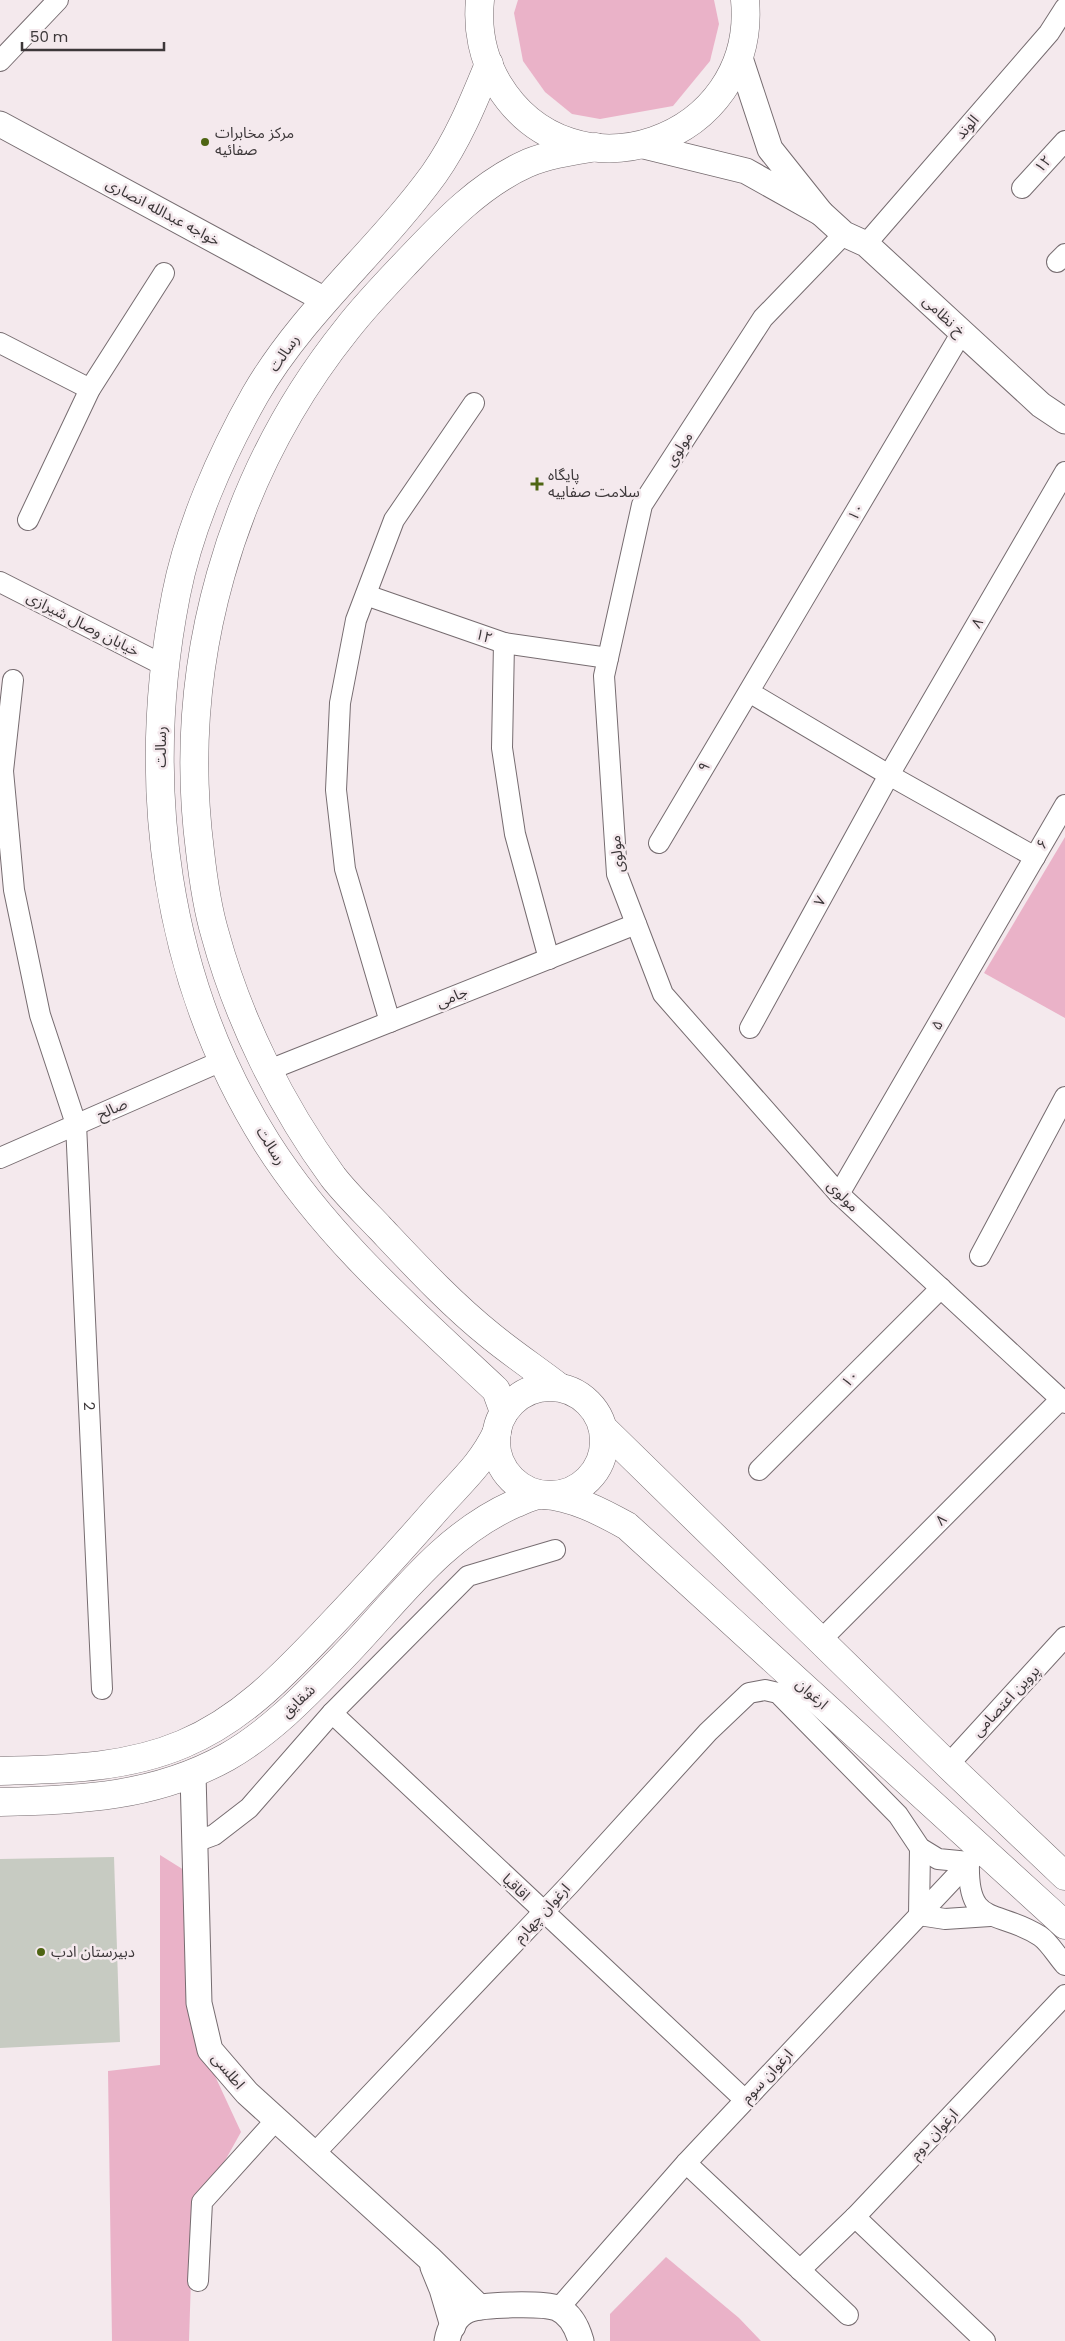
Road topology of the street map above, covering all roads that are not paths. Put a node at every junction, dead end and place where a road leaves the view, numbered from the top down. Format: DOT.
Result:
graph roads {
  1 [pos="58,0"];
  2 [pos="480,0"];
  3 [pos="745,0"];
  4 [pos="1065,8"];
  5 [pos="740,55"];
  6 [pos="0,61"];
  7 [pos="488,64"];
  8 [pos="0,124"];
  9 [pos="1065,141"];
  10 [pos="640,145"];
  11 [pos="596,148"];
  12 [pos="1022,188"];
  13 [pos="821,213"];
  14 [pos="855,239"];
  15 [pos="164,273"];
  16 [pos="326,300"];
  17 [pos="962,332"];
  18 [pos="0,343"];
  19 [pos="90,388"];
  20 [pos="474,403"];
  21 [pos="1065,421"];
  22 [pos="1065,472"];
  23 [pos="28,520"];
  24 [pos="0,582"];
  25 [pos="366,595"];
  26 [pos="504,643"];
  27 [pos="608,658"];
  28 [pos="165,666"];
  29 [pos="199,673"];
  30 [pos="12,680"];
  31 [pos="749,692"];
  32 [pos="889,775"];
  33 [pos="1065,806"];
  34 [pos="659,843"];
  35 [pos="1035,857"];
  36 [pos="7,890"];
  37 [pos="636,924"];
  38 [pos="549,959"];
  39 [pos="390,1022"];
  40 [pos="750,1028"];
  41 [pos="224,1060"];
  42 [pos="269,1070"];
  43 [pos="1065,1097"];
  44 [pos="76,1124"];
  45 [pos="0,1158"];
  46 [pos="839,1194"];
  47 [pos="980,1256"];
  48 [pos="941,1288"];
  49 [pos="559,1387"];
  50 [pos="1063,1400"];
  51 [pos="500,1422"];
  52 [pos="603,1428"];
  53 [pos="759,1470"];
  54 [pos="541,1494"];
  55 [pos="555,1550"];
  56 [pos="1065,1638"];
  57 [pos="820,1641"];
  58 [pos="102,1689"];
  59 [pos="332,1713"];
  60 [pos="948,1765"];
  61 [pos="0,1771"];
  62 [pos="193,1774"];
  63 [pos="0,1802"];
  64 [pos="195,1842"];
  65 [pos="920,1848"];
  66 [pos="976,1855"];
  67 [pos="1065,1876"];
  68 [pos="544,1912"];
  69 [pos="919,1915"];
  70 [pos="990,1916"];
  71 [pos="1065,1925"];
  72 [pos="1065,1965"];
  73 [pos="1065,1995"];
  74 [pos="745,2100"];
  75 [pos="276,2120"];
  76 [pos="314,2154"];
  77 [pos="686,2163"];
  78 [pos="855,2216"];
  79 [pos="429,2258"];
  80 [pos="800,2270"];
  81 [pos="198,2281"];
  82 [pos="479,2307"];
  83 [pos="558,2309"];
  84 [pos="848,2315"];
  85 [pos="450,2333"];
  86 [pos="581,2341"];
  87 [pos="985,2341"];
  1 -- 6 [label="street"];
  2 -- 7 [label="main road"];
  3 -- 5 [label="main road"];
  4 -- 14 [label="street, الوند"];
  5 -- 10 [label="main road"];
  5 -- 13 [label="street"];
  7 -- 11 [label="main road"];
  7 -- 16 [label="main road, رسالت"];
  8 -- 16 [label="street, خواجه عبدالله انصاری"];
  9 -- 12 [label="street, ۱۲"];
  10 -- 11 [label="main road"];
  10 -- 13 [label="street"];
  11 -- 29 [label="main road"];
  13 -- 14 [label="street, خ نظامی"];
  14 -- 17 [label="street, خ نظامی"];
  14 -- 27 [label="street, مولوی"];
  15 -- 19 [label="street"];
  16 -- 28 [label="main road, رسالت"];
  17 -- 21 [label="street, خ نظامی"];
  17 -- 31 [label="street, ۱۰"];
  18 -- 19 [label="street"];
  19 -- 23 [label="street"];
  20 -- 25 [label="street"];
  22 -- 32 [label="street, ۸"];
  24 -- 28 [label="street, خیابان وصال شیرازی"];
  25 -- 26 [label="street, ۱۲"];
  25 -- 39 [label="street"];
  26 -- 27 [label="street, ۱۲"];
  26 -- 38 [label="street"];
  27 -- 37 [label="street, مولوی"];
  28 -- 29 [label="main road"];
  28 -- 41 [label="main road, رسالت"];
  29 -- 42 [label="main road"];
  30 -- 36 [label="street, 2"];
  31 -- 32 [label="street"];
  31 -- 34 [label="street, ۹"];
  32 -- 35 [label="street"];
  32 -- 40 [label="street, ۷"];
  33 -- 35 [label="street, ۶"];
  35 -- 46 [label="street, ۵"];
  36 -- 44 [label="street, 2"];
  37 -- 38 [label="street, جامی"];
  37 -- 46 [label="street, مولوی"];
  38 -- 39 [label="street, جامی"];
  39 -- 42 [label="street, جامی"];
  41 -- 44 [label="street, صالح"];
  41 -- 51 [label="main road, رسالت"];
  42 -- 49 [label="main road"];
  43 -- 47 [label="street"];
  44 -- 45 [label="street, صالح"];
  44 -- 58 [label="street, 2"];
  46 -- 48 [label="street, مولوی"];
  48 -- 50 [label="street, مولوی"];
  48 -- 53 [label="street, ۱۰"];
  49 -- 51 [label="main road"];
  49 -- 52 [label="main road"];
  50 -- 57 [label="street, ۸"];
  51 -- 54 [label="main road"];
  51 -- 61 [label="main road, شقایق"];
  52 -- 54 [label="main road"];
  52 -- 57 [label="main road"];
  54 -- 62 [label="main road, شقایق"];
  54 -- 66 [label="main road, ارغوان"];
  55 -- 59 [label="street"];
  56 -- 60 [label="street, پروین اعتصامی"];
  57 -- 60 [label="main road"];
  59 -- 64 [label="street"];
  59 -- 68 [label="street, اقاقیا"];
  60 -- 67 [label="main road"];
  62 -- 63 [label="main road, شقایق"];
  62 -- 64 [label="street, اطلسی"];
  64 -- 75 [label="street, اطلسی"];
  65 -- 66 [label="street"];
  65 -- 68 [label="street, ارغوان چهارم"];
  65 -- 69 [label="street"];
  66 -- 69 [label="street, ارغوان سوم"];
  66 -- 70 [label="street"];
  66 -- 71 [label="main road, ارغوان"];
  68 -- 74 [label="street, اقاقیا"];
  68 -- 76 [label="street, ارغوان چهارم"];
  69 -- 70 [label="street"];
  69 -- 74 [label="street, ارغوان سوم"];
  70 -- 72 [label="street"];
  73 -- 78 [label="street, ارغوان دوم"];
  74 -- 77 [label="street, ارغوان سوم"];
  75 -- 76 [label="street, اطلسی"];
  75 -- 81 [label="street"];
  76 -- 79 [label="street, اطلسی"];
  77 -- 80 [label="street"];
  77 -- 83 [label="street, ارغوان سوم"];
  78 -- 80 [label="street, ارغوان دوم"];
  78 -- 87 [label="street"];
  79 -- 82 [label="street, اطلسی"];
  79 -- 85 [label="street"];
  80 -- 84 [label="street"];
  82 -- 83 [label="street"];
  82 -- 85 [label="street"];
  83 -- 86 [label="street"];
}
